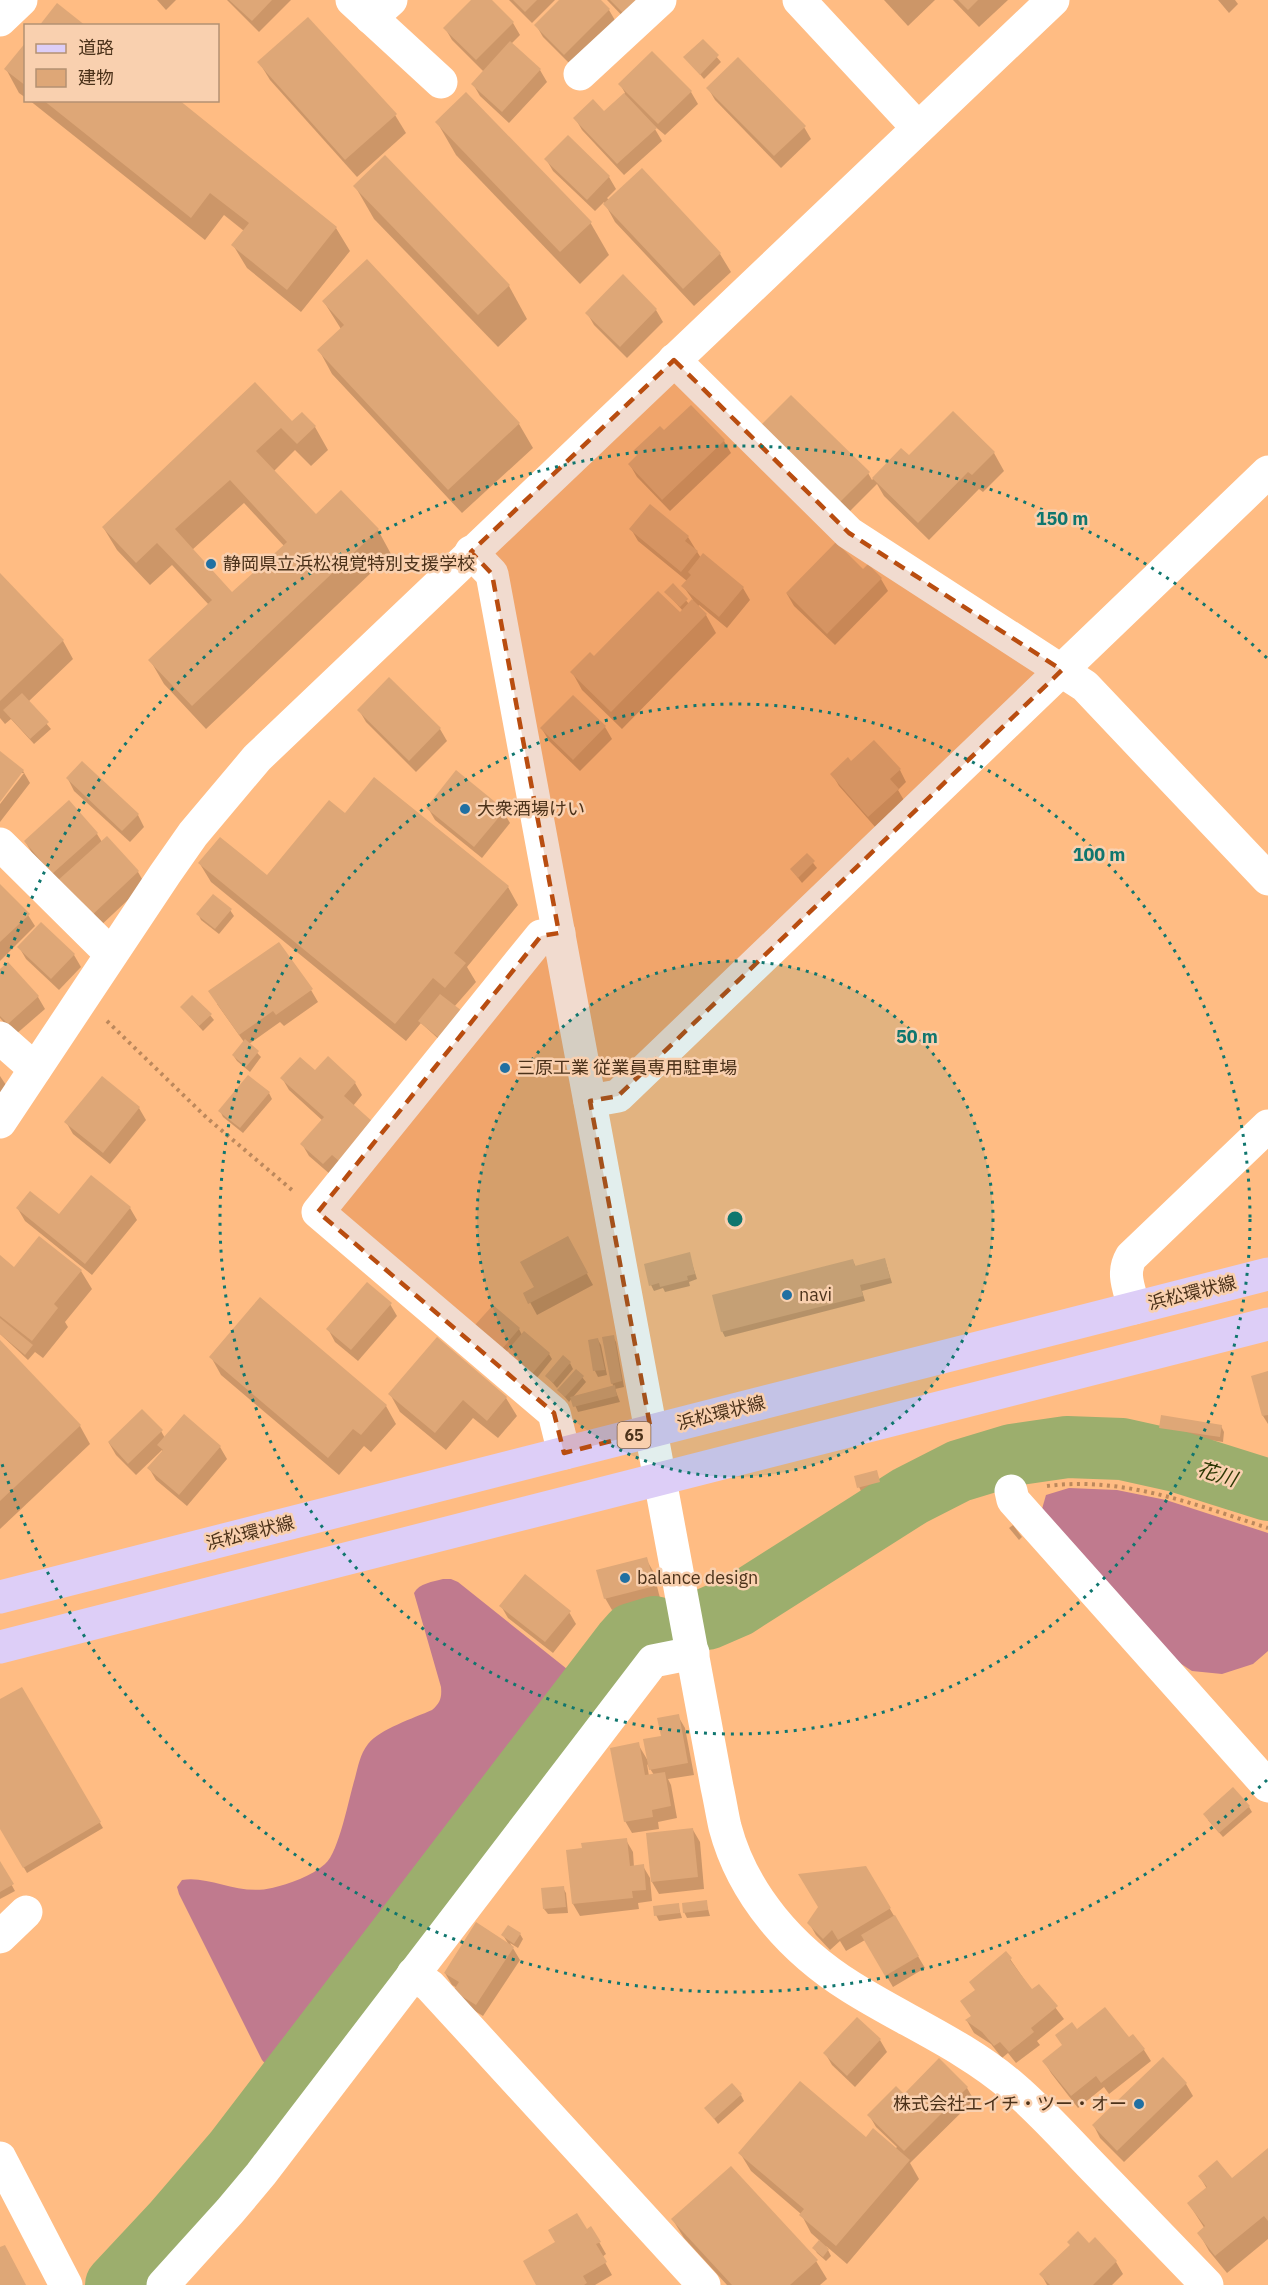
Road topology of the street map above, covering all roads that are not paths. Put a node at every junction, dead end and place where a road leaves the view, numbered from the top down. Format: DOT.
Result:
graph roads {
  1 [pos="660,0"];
  2 [pos="799,0"];
  3 [pos="1053,0"];
  4 [pos="371,6"];
  5 [pos="580,74"];
  6 [pos="441,82"];
  7 [pos="918,128"];
  8 [pos="674,360"];
  9 [pos="1268,472"];
  10 [pos="471,552"];
  11 [pos="1062,670"];
  12 [pos="0,844"];
  13 [pos="1268,879"];
  14 [pos="559,933"];
  15 [pos="111,954"];
  16 [pos="0,1038"];
  17 [pos="35,1069"];
  18 [pos="590,1101"];
  19 [pos="0,1122"];
  20 [pos="1268,1126"];
  21 [pos="1268,1274"];
  22 [pos="1134,1308"];
  23 [pos="1268,1324"];
  24 [pos="651,1431"];
  25 [pos="564,1453"];
  26 [pos="660,1479"];
  27 [pos="1011,1491"];
  28 [pos="0,1597"];
  29 [pos="0,1647"];
  30 [pos="693,1653"];
  31 [pos="1268,1786"];
  32 [pos="26,1912"];
  33 [pos="0,1937"];
  34 [pos="413,1974"];
  35 [pos="0,2158"];
  36 [pos="66,2285"];
  37 [pos="163,2285"];
  38 [pos="704,2285"];
  39 [pos="1207,2285"];
  1 -- 5 [label="street"];
  2 -- 7 [label="street"];
  3 -- 7 [label="street"];
  4 -- 6 [label="street"];
  7 -- 8 [label="street"];
  8 -- 10 [label="street"];
  8 -- 11 [label="street"];
  9 -- 11 [label="street"];
  10 -- 14 [label="street"];
  10 -- 15 [label="street"];
  11 -- 13 [label="street"];
  11 -- 18 [label="street"];
  12 -- 15 [label="street"];
  14 -- 18 [label="street"];
  14 -- 25 [label="street"];
  15 -- 17 [label="street"];
  16 -- 17 [label="street"];
  17 -- 19 [label="street"];
  18 -- 24 [label="street"];
  20 -- 22 [label="street"];
  21 -- 22 [label="main road, 浜松環状線 / 65"];
  22 -- 24 [label="main road, 浜松環状線 / 65"];
  23 -- 26 [label="main road"];
  24 -- 25 [label="main road, 浜松環状線 / 65"];
  24 -- 26 [label="street"];
  25 -- 28 [label="main road, 浜松環状線 / 65"];
  26 -- 29 [label="main road"];
  26 -- 30 [label="street"];
  27 -- 31 [label="street"];
  30 -- 34 [label="street"];
  30 -- 39 [label="street"];
  32 -- 33 [label="street"];
  34 -- 37 [label="street"];
  34 -- 38 [label="street"];
  35 -- 36 [label="street"];
}
